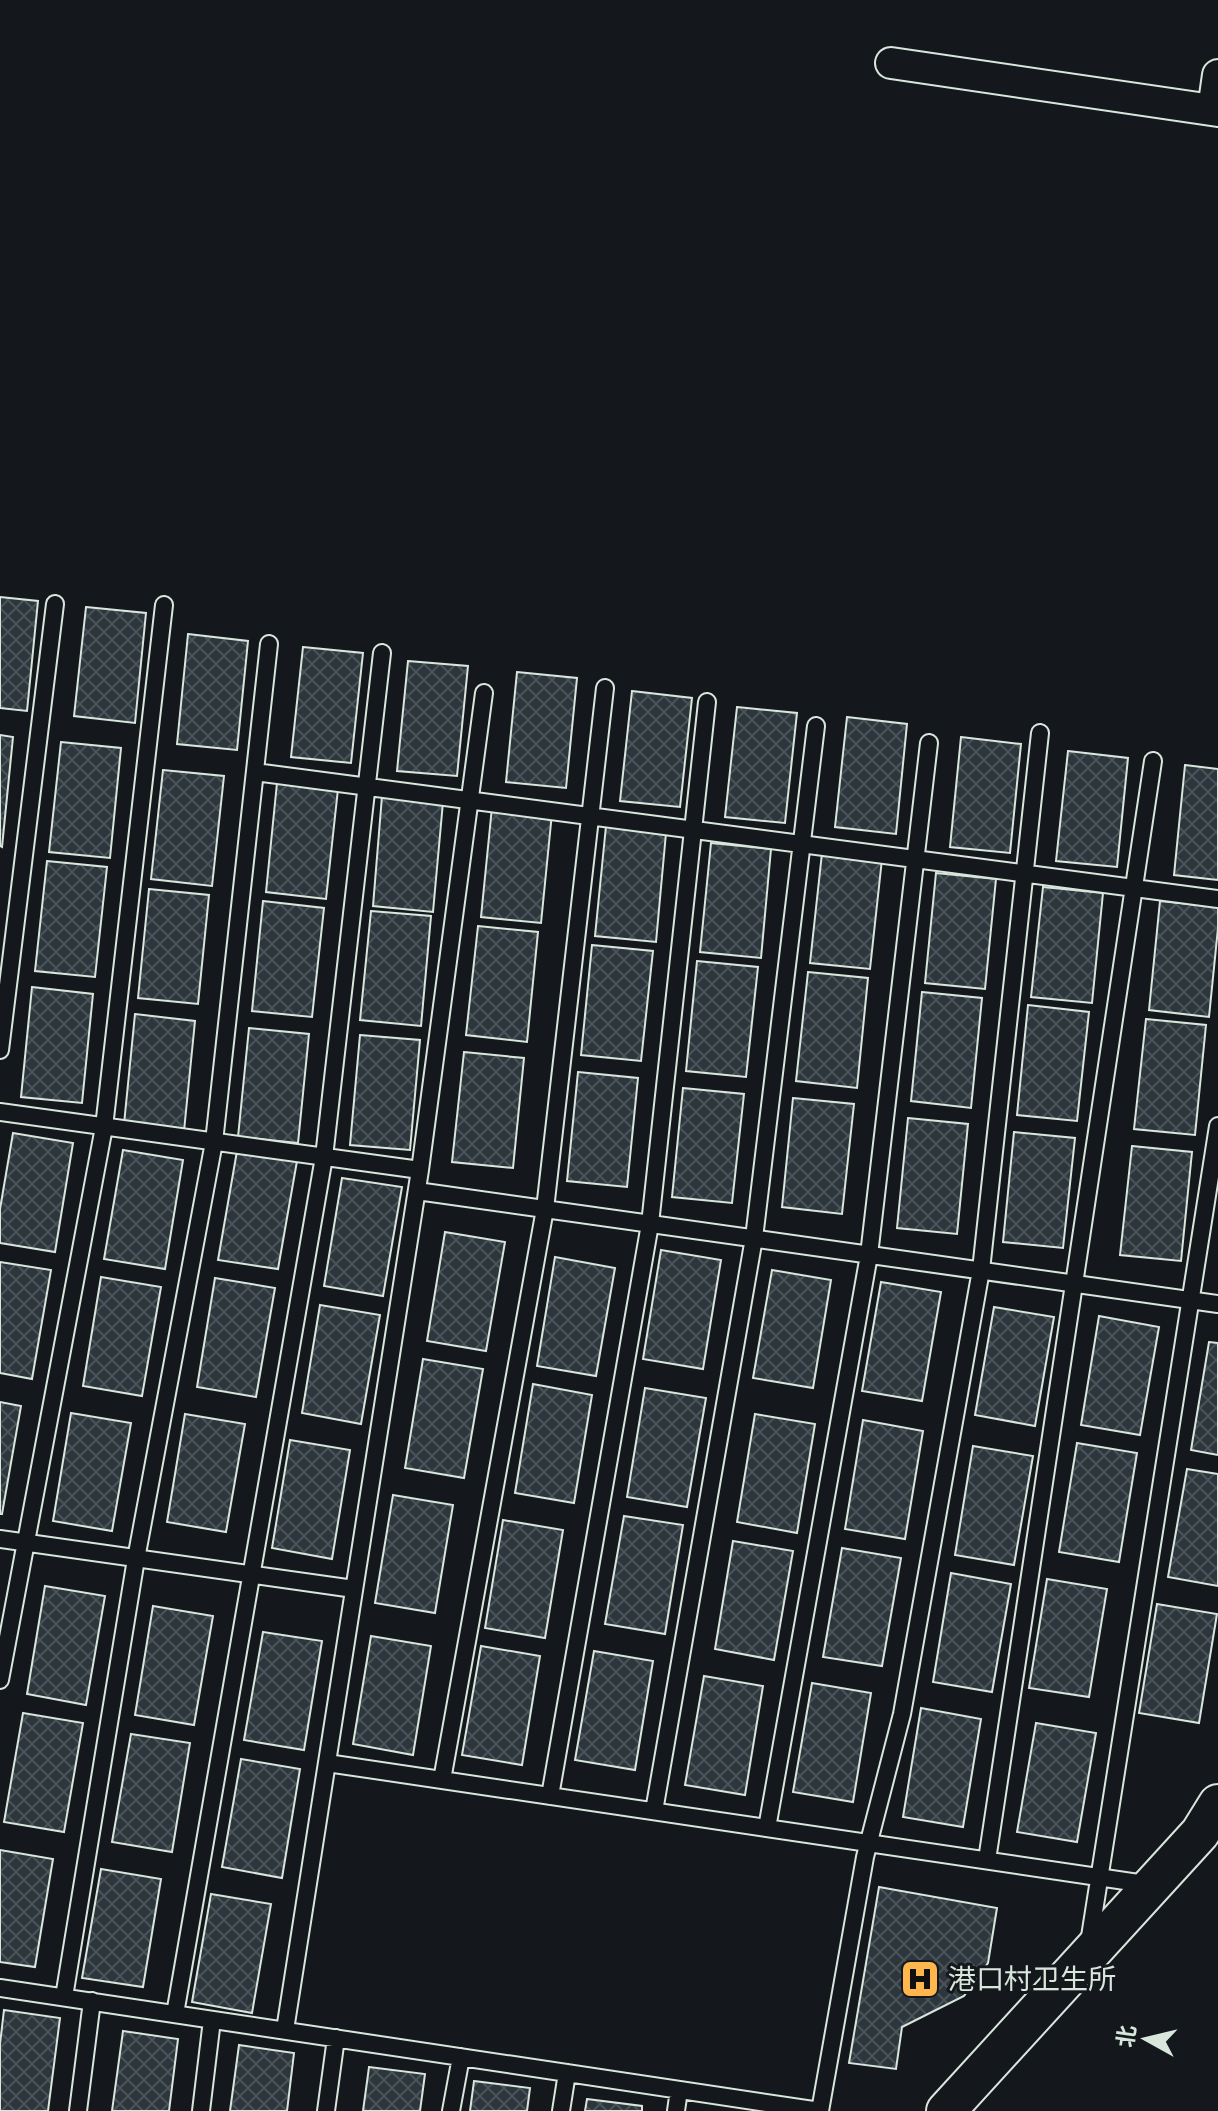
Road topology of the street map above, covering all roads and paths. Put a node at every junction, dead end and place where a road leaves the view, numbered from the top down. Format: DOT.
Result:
graph roads {
  1 [pos="891,63"];
  2 [pos="1218,75"];
  3 [pos="1216,110"];
  4 [pos="55,604"];
  5 [pos="164,605"];
  6 [pos="269,644"];
  7 [pos="382,653"];
  8 [pos="605,688"];
  9 [pos="484,693"];
  10 [pos="707,702"];
  11 [pos="816,726"];
  12 [pos="1040,733"];
  13 [pos="929,743"];
  14 [pos="1153,761"];
  15 [pos="255,772"];
  16 [pos="367,786"];
  17 [pos="469,800"];
  18 [pos="590,816"];
  19 [pos="693,830"];
  20 [pos="802,844"];
  21 [pos="916,859"];
  22 [pos="1024,873"];
  23 [pos="1134,888"];
  24 [pos="1218,899"];
  25 [pos="0,1050"];
  26 [pos="0,1112"];
  27 [pos="1218,1126"];
  28 [pos="104,1127"];
  29 [pos="214,1142"];
  30 [pos="324,1157"];
  31 [pos="420,1170"];
  32 [pos="417,1191"];
  33 [pos="545,1209"];
  34 [pos="650,1224"];
  35 [pos="754,1238"];
  36 [pos="869,1255"];
  37 [pos="981,1270"];
  38 [pos="1074,1283"];
  39 [pos="1190,1300"];
  40 [pos="1218,1304"];
  41 [pos="0,1539"];
  42 [pos="25,1543"];
  43 [pos="136,1559"];
  44 [pos="253,1575"];
  45 [pos="354,1589"];
  46 [pos="0,1680"];
  47 [pos="327,1763"];
  48 [pos="442,1780"];
  49 [pos="550,1796"];
  50 [pos="1218,1804"];
  51 [pos="654,1811"];
  52 [pos="767,1828"];
  53 [pos="869,1843"];
  54 [pos="987,1860"];
  55 [pos="1099,1877"];
  56 [pos="1153,1885"];
  57 [pos="1087,1957"];
  58 [pos="0,1988"];
  59 [pos="64,1997"];
  60 [pos="92,2001"];
  61 [pos="175,2014"];
  62 [pos="212,2020"];
  63 [pos="285,2030"];
  64 [pos="336,2038"];
  65 [pos="461,2057"];
  66 [pos="567,2073"];
  67 [pos="679,2090"];
  68 [pos="78,2111"];
  69 [pos="201,2111"];
  70 [pos="326,2111"];
  71 [pos="451,2111"];
  72 [pos="561,2111"];
  73 [pos="676,2111"];
  74 [pos="820,2111"];
  75 [pos="946,2111"];
  1 -- 3 [label="street"];
  2 -- 3 [label="street"];
  4 -- 25 [label="lane"];
  5 -- 28 [label="lane"];
  6 -- 15 [label="lane"];
  7 -- 16 [label="lane"];
  8 -- 18 [label="lane"];
  9 -- 17 [label="lane"];
  10 -- 19 [label="lane"];
  11 -- 20 [label="lane"];
  12 -- 22 [label="lane"];
  13 -- 21 [label="lane"];
  14 -- 23 [label="lane"];
  15 -- 16 [label="lane"];
  15 -- 29 [label="lane"];
  16 -- 17 [label="lane"];
  16 -- 30 [label="lane"];
  17 -- 18 [label="lane"];
  17 -- 31 [label="lane"];
  18 -- 19 [label="lane"];
  18 -- 33 [label="lane"];
  19 -- 20 [label="lane"];
  19 -- 34 [label="lane"];
  20 -- 21 [label="lane"];
  20 -- 35 [label="lane"];
  21 -- 22 [label="lane"];
  21 -- 36 [label="lane"];
  22 -- 23 [label="lane"];
  22 -- 37 [label="lane"];
  23 -- 24 [label="lane"];
  23 -- 38 [label="lane"];
  26 -- 28 [label="lane"];
  27 -- 39 [label="lane"];
  28 -- 29 [label="lane"];
  28 -- 42 [label="lane"];
  29 -- 30 [label="lane"];
  29 -- 43 [label="lane"];
  30 -- 31 [label="lane"];
  30 -- 44 [label="lane"];
  31 -- 32 [label="lane"];
  32 -- 33 [label="lane"];
  32 -- 45 [label="lane"];
  33 -- 34 [label="lane"];
  33 -- 48 [label="lane"];
  34 -- 35 [label="lane"];
  34 -- 49 [label="lane"];
  35 -- 36 [label="lane"];
  35 -- 51 [label="lane"];
  36 -- 37 [label="lane"];
  36 -- 52 [label="lane"];
  37 -- 38 [label="lane"];
  37 -- 53 [label="lane"];
  38 -- 39 [label="lane"];
  38 -- 54 [label="lane"];
  39 -- 40 [label="lane"];
  39 -- 55 [label="lane"];
  41 -- 42 [label="lane"];
  42 -- 43 [label="lane"];
  42 -- 46 [label="lane"];
  43 -- 44 [label="lane"];
  43 -- 59 [label="lane"];
  44 -- 45 [label="lane"];
  44 -- 61 [label="lane"];
  45 -- 47 [label="lane"];
  47 -- 48 [label="lane"];
  47 -- 63 [label="lane"];
  48 -- 49 [label="lane"];
  49 -- 51 [label="lane"];
  50 -- 56 [label="street"];
  51 -- 52 [label="lane"];
  52 -- 53 [label="lane"];
  53 -- 54 [label="lane"];
  53 -- 74 [label="lane"];
  54 -- 55 [label="lane"];
  55 -- 56 [label="lane"];
  55 -- 57 [label="lane"];
  56 -- 57 [label="street"];
  57 -- 75 [label="street"];
  58 -- 59 [label="lane"];
  59 -- 60 [label="lane"];
  60 -- 61 [label="lane"];
  60 -- 68 [label="lane"];
  61 -- 62 [label="lane"];
  62 -- 63 [label="lane"];
  62 -- 69 [label="lane"];
  63 -- 64 [label="lane"];
  64 -- 65 [label="lane"];
  64 -- 70 [label="lane"];
  65 -- 66 [label="lane"];
  65 -- 71 [label="lane"];
  66 -- 67 [label="lane"];
  66 -- 72 [label="lane"];
  67 -- 73 [label="lane"];
  67 -- 74 [label="lane"];
}
